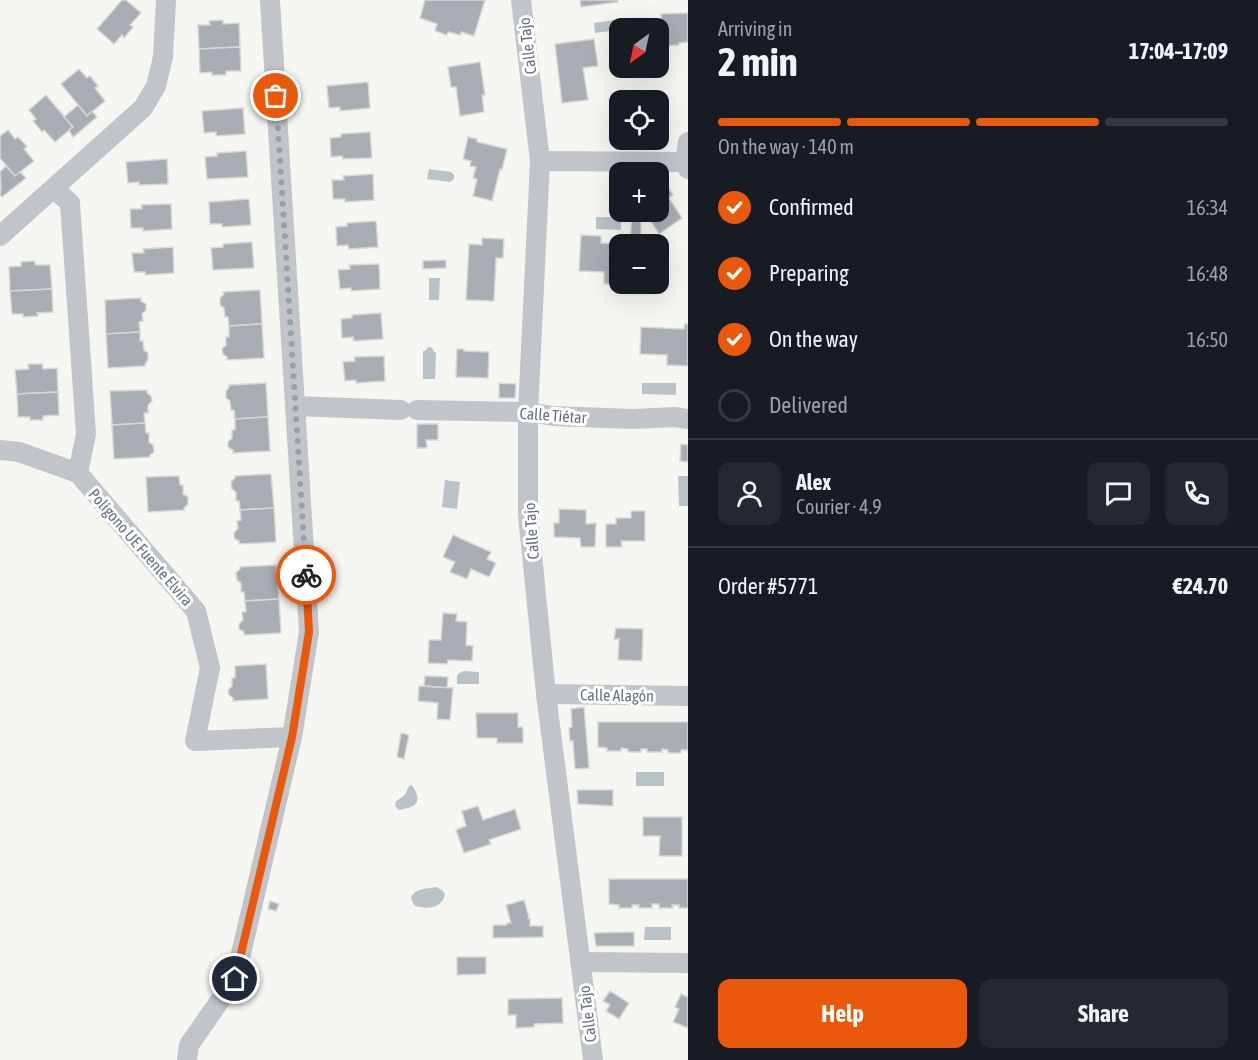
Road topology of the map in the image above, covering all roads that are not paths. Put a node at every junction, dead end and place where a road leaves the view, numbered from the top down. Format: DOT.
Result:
graph roads {
  1 [pos="166,0"];
  2 [pos="270,0"];
  3 [pos="521,0"];
  4 [pos="688,142"];
  5 [pos="540,161"];
  6 [pos="687,166"];
  7 [pos="54,189"];
  8 [pos="0,236"];
  9 [pos="295,406"];
  10 [pos="528,412"];
  11 [pos="688,419"];
  12 [pos="0,450"];
  13 [pos="78,473"];
  14 [pos="546,694"];
  15 [pos="688,696"];
  16 [pos="292,737"];
  17 [pos="580,962"];
  18 [pos="688,963"];
  19 [pos="187,1060"];
  20 [pos="592,1060"];
  1 -- 7 [label="street"];
  2 -- 9 [label="street"];
  3 -- 5 [label="street, Calle Tajo"];
  4 -- 6 [label="street"];
  5 -- 6 [label="street"];
  5 -- 10 [label="street, Calle Tajo"];
  7 -- 8 [label="street"];
  7 -- 13 [label="street, Polígono UE Fuente Elvira"];
  9 -- 10 [label="street, Calle Tiétar"];
  9 -- 16 [label="street"];
  10 -- 11 [label="street, Calle Tiétar"];
  10 -- 14 [label="street, Calle Tajo"];
  12 -- 13 [label="street, Polígono UE Fuente Elvira"];
  13 -- 16 [label="street, Polígono UE Fuente Elvira"];
  14 -- 15 [label="street, Calle Alagón"];
  14 -- 17 [label="street, Calle Tajo"];
  16 -- 19 [label="street"];
  17 -- 18 [label="street"];
  17 -- 20 [label="street, Calle Tajo"];
}
